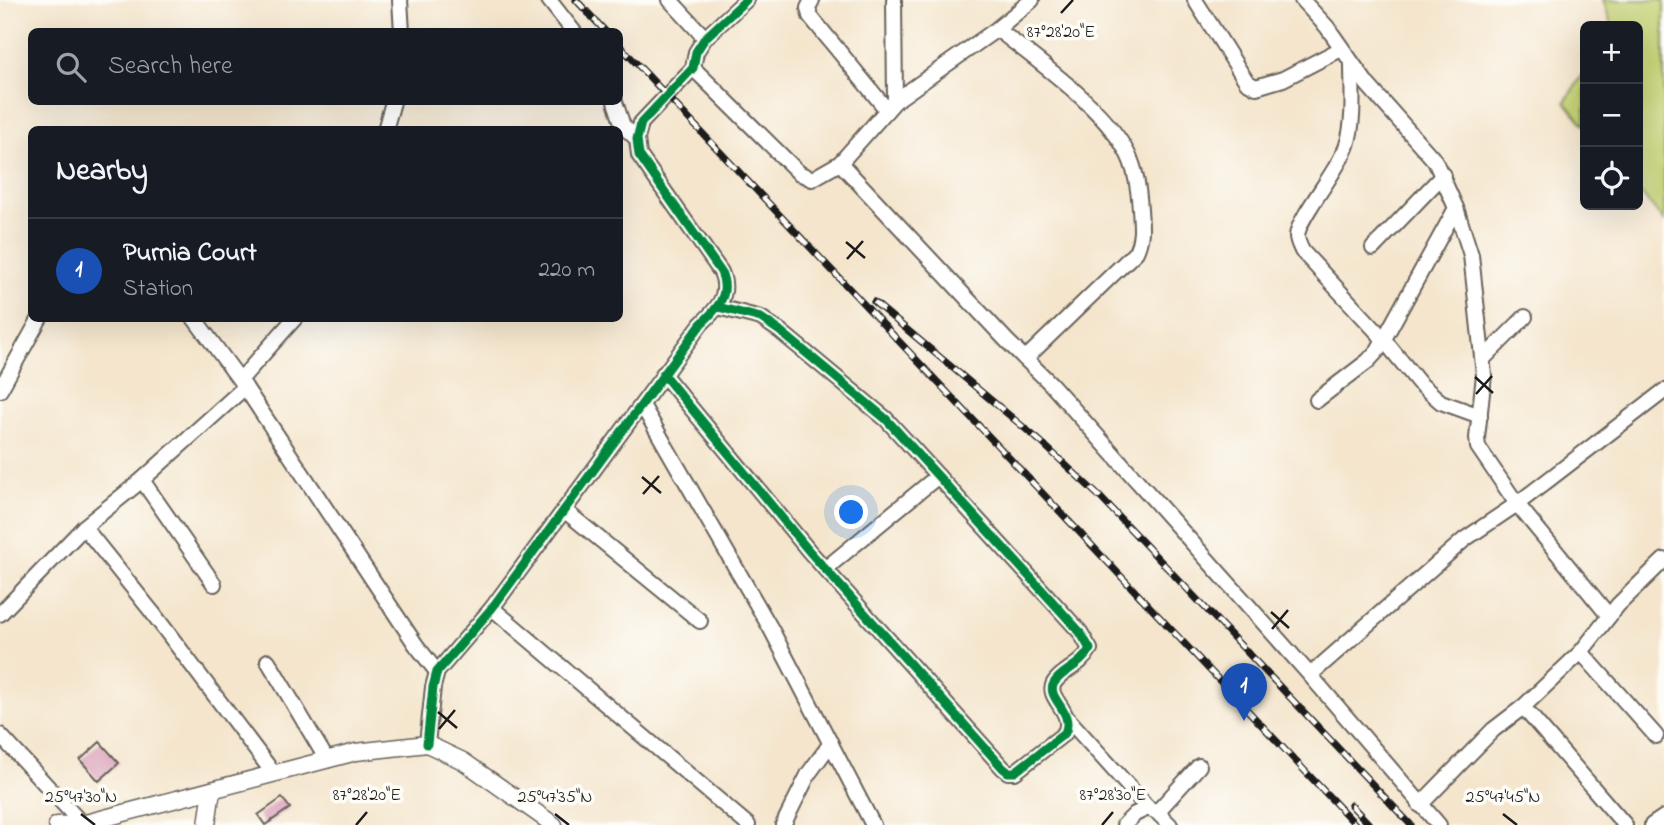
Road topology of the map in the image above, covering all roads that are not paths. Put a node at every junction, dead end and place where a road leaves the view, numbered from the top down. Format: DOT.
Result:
graph roads {
  1 [pos="400,0"];
  2 [pos="549,0"];
  3 [pos="670,0"];
  4 [pos="746,0"];
  5 [pos="812,0"];
  6 [pos="894,0"];
  7 [pos="1032,0"];
  8 [pos="1195,0"];
  9 [pos="1302,0"];
  10 [pos="402,28"];
  11 [pos="571,28"];
  12 [pos="997,29"];
  13 [pos="705,38"];
  14 [pos="1341,49"];
  15 [pos="1352,64"];
  16 [pos="693,68"];
  17 [pos="392,105"];
  18 [pos="616,105"];
  19 [pos="891,106"];
  20 [pos="385,126"];
  21 [pos="623,126"];
  22 [pos="623,126"];
  23 [pos="637,139"];
  24 [pos="839,163"];
  25 [pos="1443,175"];
  26 [pos="1456,208"];
  27 [pos="1373,248"];
  28 [pos="718,307"];
  29 [pos="1525,317"];
  30 [pos="38,322"];
  31 [pos="197,322"];
  32 [pos="293,322"];
  33 [pos="1384,340"];
  34 [pos="1025,359"];
  35 [pos="1483,359"];
  36 [pos="663,374"];
  37 [pos="242,384"];
  38 [pos="0,390"];
  39 [pos="1664,391"];
  40 [pos="1317,400"];
  41 [pos="642,405"];
  42 [pos="1480,416"];
  43 [pos="937,476"];
  44 [pos="142,480"];
  45 [pos="1517,504"];
  46 [pos="564,510"];
  47 [pos="84,527"];
  48 [pos="1664,560"];
  49 [pos="825,569"];
  50 [pos="214,584"];
  51 [pos="492,608"];
  52 [pos="0,614"];
  53 [pos="1609,616"];
  54 [pos="700,621"];
  55 [pos="1581,652"];
  56 [pos="268,661"];
  57 [pos="437,673"];
  58 [pos="1310,675"];
  59 [pos="1523,707"];
  60 [pos="1068,719"];
  61 [pos="0,735"];
  62 [pos="1656,736"];
  63 [pos="831,743"];
  64 [pos="427,744"];
  65 [pos="327,760"];
  66 [pos="1199,766"];
  67 [pos="274,774"];
  68 [pos="212,790"];
  69 [pos="1420,805"];
  70 [pos="1152,810"];
  71 [pos="1664,817"];
  72 [pos="82,824"];
  73 [pos="57,825"];
  74 [pos="207,825"];
  75 [pos="554,825"];
  76 [pos="748,825"];
  77 [pos="783,825"];
  78 [pos="873,825"];
  79 [pos="1124,825"];
  80 [pos="1170,825"];
  81 [pos="1439,825"];
  82 [pos="1625,825"];
  83 [pos="1652,825"];
  1 -- 10 [label="street"];
  2 -- 11 [label="street"];
  3 -- 13 [label="street"];
  4 -- 13 [label="street"];
  5 -- 19 [label="street"];
  6 -- 19 [label="street"];
  7 -- 12 [label="street"];
  8 -- 14 [label="street"];
  9 -- 14 [label="street"];
  12 -- 19 [label="street"];
  12 -- 34 [label="street"];
  13 -- 16 [label="street"];
  14 -- 15 [label="street"];
  15 -- 25 [label="street"];
  15 -- 33 [label="street"];
  16 -- 23 [label="street"];
  16 -- 24 [label="street"];
  17 -- 20 [label="street"];
  18 -- 21 [label="street"];
  19 -- 24 [label="street"];
  22 -- 23 [label="street"];
  23 -- 28 [label="street"];
  24 -- 34 [label="street"];
  25 -- 26 [label="street"];
  25 -- 27 [label="street"];
  26 -- 33 [label="street"];
  26 -- 35 [label="street"];
  28 -- 36 [label="street"];
  28 -- 43 [label="street"];
  29 -- 35 [label="street"];
  30 -- 38 [label="street"];
  31 -- 37 [label="street"];
  32 -- 37 [label="street"];
  33 -- 40 [label="street"];
  33 -- 42 [label="street"];
  34 -- 58 [label="street"];
  35 -- 42 [label="street"];
  36 -- 41 [label="street"];
  36 -- 49 [label="street"];
  37 -- 44 [label="street"];
  37 -- 57 [label="street"];
  39 -- 45 [label="street"];
  41 -- 46 [label="street"];
  41 -- 63 [label="street"];
  42 -- 45 [label="street"];
  43 -- 49 [label="street"];
  43 -- 60 [label="street"];
  44 -- 47 [label="street"];
  44 -- 50 [label="street"];
  45 -- 53 [label="street"];
  45 -- 58 [label="street"];
  46 -- 51 [label="street"];
  46 -- 54 [label="street"];
  47 -- 52 [label="street"];
  47 -- 67 [label="street"];
  48 -- 53 [label="street"];
  49 -- 60 [label="street"];
  51 -- 57 [label="street"];
  51 -- 76 [label="street"];
  53 -- 55 [label="street"];
  55 -- 59 [label="street"];
  55 -- 62 [label="street"];
  56 -- 65 [label="street"];
  57 -- 64 [label="street"];
  58 -- 69 [label="street"];
  59 -- 69 [label="street"];
  59 -- 82 [label="street"];
  60 -- 70 [label="street"];
  61 -- 72 [label="street"];
  63 -- 77 [label="street"];
  63 -- 78 [label="street"];
  64 -- 65 [label="street"];
  64 -- 75 [label="street"];
  65 -- 67 [label="street"];
  66 -- 70 [label="street"];
  67 -- 68 [label="street"];
  68 -- 72 [label="street"];
  68 -- 74 [label="street"];
  69 -- 81 [label="street"];
  70 -- 79 [label="street"];
  70 -- 80 [label="street"];
  71 -- 83 [label="street"];
  72 -- 73 [label="street"];
}
